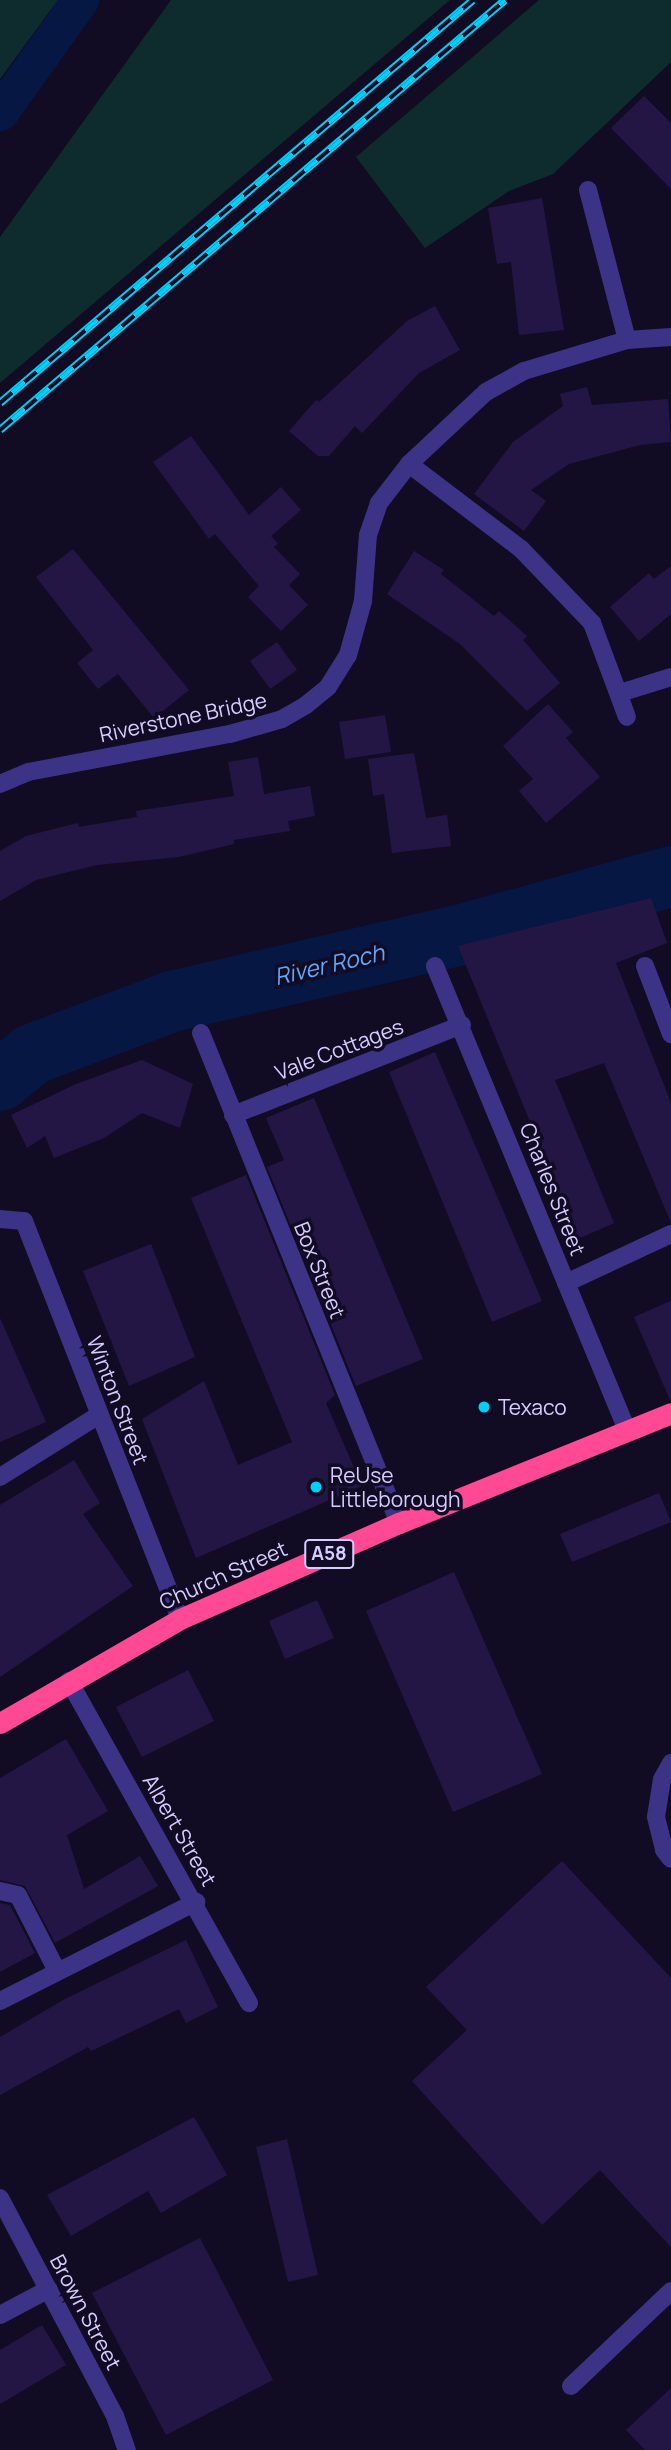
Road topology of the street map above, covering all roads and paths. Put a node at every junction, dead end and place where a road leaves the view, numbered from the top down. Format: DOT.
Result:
graph roads {
  1 [pos="588,190"];
  2 [pos="671,337"];
  3 [pos="627,340"];
  4 [pos="409,464"];
  5 [pos="671,677"];
  6 [pos="620,693"];
  7 [pos="628,717"];
  8 [pos="0,784"];
  9 [pos="435,966"];
  10 [pos="645,966"];
  11 [pos="462,1025"];
  12 [pos="201,1033"];
  13 [pos="671,1034"];
  14 [pos="233,1115"];
  15 [pos="0,1219"];
  16 [pos="671,1234"];
  17 [pos="566,1283"];
  18 [pos="671,1413"];
  19 [pos="99,1415"];
  20 [pos="627,1430"];
  21 [pos="0,1477"];
  22 [pos="399,1523"];
  23 [pos="180,1619"];
  24 [pos="68,1681"];
  25 [pos="0,1723"];
  26 [pos="671,1763"];
  27 [pos="671,1859"];
  28 [pos="0,1891"];
  29 [pos="196,1902"];
  30 [pos="57,1971"];
  31 [pos="0,2001"];
  32 [pos="249,2003"];
  33 [pos="0,2198"];
  34 [pos="49,2289"];
  35 [pos="671,2291"];
  36 [pos="0,2315"];
  37 [pos="571,2386"];
  38 [pos="127,2450"];
  1 -- 3 [label="street"];
  2 -- 3 [label="street, Riverstone Bridge"];
  3 -- 4 [label="street, Riverstone Bridge"];
  4 -- 6 [label="street"];
  4 -- 8 [label="street, Riverstone Bridge"];
  5 -- 6 [label="street"];
  6 -- 7 [label="street"];
  9 -- 11 [label="street, Charles Street"];
  10 -- 13 [label="street"];
  11 -- 14 [label="street, Vale Cottages"];
  11 -- 17 [label="street, Charles Street"];
  12 -- 14 [label="street, Box Street"];
  14 -- 22 [label="street, Box Street"];
  15 -- 19 [label="street, Winton Street"];
  16 -- 17 [label="street"];
  17 -- 20 [label="street, Charles Street"];
  18 -- 20 [label="highway, Church Street / A58"];
  19 -- 21 [label="street"];
  19 -- 23 [label="street, Winton Street"];
  20 -- 22 [label="highway, Church Street / A58"];
  22 -- 23 [label="highway, Church Street / A58"];
  23 -- 24 [label="highway, Church Street / A58"];
  24 -- 25 [label="highway, Church Street / A58"];
  24 -- 29 [label="street, Albert Street"];
  26 -- 27 [label="street"];
  28 -- 30 [label="street"];
  29 -- 30 [label="street"];
  29 -- 32 [label="street, Albert Street"];
  30 -- 31 [label="street"];
  33 -- 34 [label="street, Brown Street"];
  34 -- 36 [label="street"];
  34 -- 38 [label="street, Brown Street"];
  35 -- 37 [label="street"];
}
